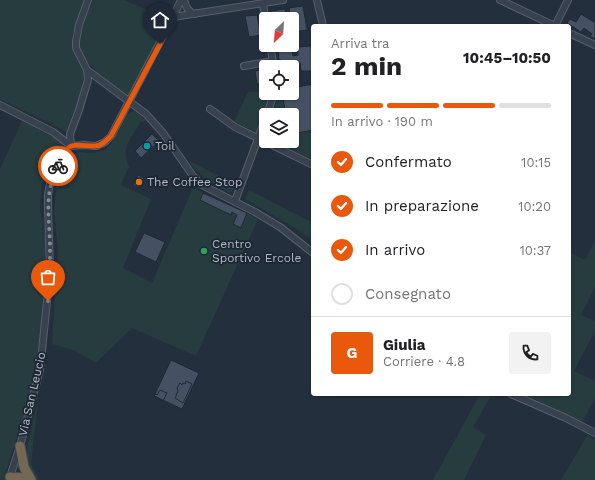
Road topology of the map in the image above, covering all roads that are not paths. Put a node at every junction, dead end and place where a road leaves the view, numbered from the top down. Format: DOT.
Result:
graph roads {
  1 [pos="88,0"];
  2 [pos="182,0"];
  3 [pos="283,0"];
  4 [pos="317,0"];
  5 [pos="500,0"];
  6 [pos="568,0"];
  7 [pos="263,4"];
  8 [pos="264,12"];
  9 [pos="195,14"];
  10 [pos="173,17"];
  11 [pos="322,24"];
  12 [pos="551,24"];
  13 [pos="556,24"];
  14 [pos="571,34"];
  15 [pos="595,45"];
  16 [pos="259,65"];
  17 [pos="244,66"];
  18 [pos="87,70"];
  19 [pos="129,102"];
  20 [pos="0,105"];
  21 [pos="210,109"];
  22 [pos="259,138"];
  23 [pos="71,146"];
  24 [pos="279,148"];
  25 [pos="311,164"];
  26 [pos="235,201"];
  27 [pos="311,251"];
  28 [pos="516,396"];
  29 [pos="595,433"];
  30 [pos="20,446"];
  31 [pos="10,479"];
  32 [pos="27,480"];
  33 [pos="31,480"];
  1 -- 18 [label="street"];
  2 -- 9 [label="street"];
  2 -- 10 [label="street"];
  3 -- 7 [label="street"];
  4 -- 11 [label="street"];
  5 -- 12 [label="street"];
  6 -- 13 [label="street"];
  7 -- 8 [label="street"];
  7 -- 9 [label="street"];
  9 -- 10 [label="street"];
  10 -- 19 [label="street"];
  14 -- 15 [label="street"];
  16 -- 17 [label="street"];
  18 -- 19 [label="street"];
  18 -- 23 [label="street"];
  19 -- 23 [label="street"];
  19 -- 26 [label="street"];
  20 -- 23 [label="street"];
  21 -- 22 [label="street"];
  22 -- 26 [label="street"];
  23 -- 30 [label="street, Via San Leucio"];
  24 -- 25 [label="street"];
  26 -- 27 [label="street"];
  28 -- 29 [label="street"];
  30 -- 31 [label="street, Via San Leucio"];
  30 -- 33 [label="highway"];
  31 -- 32 [label="highway"];
}
